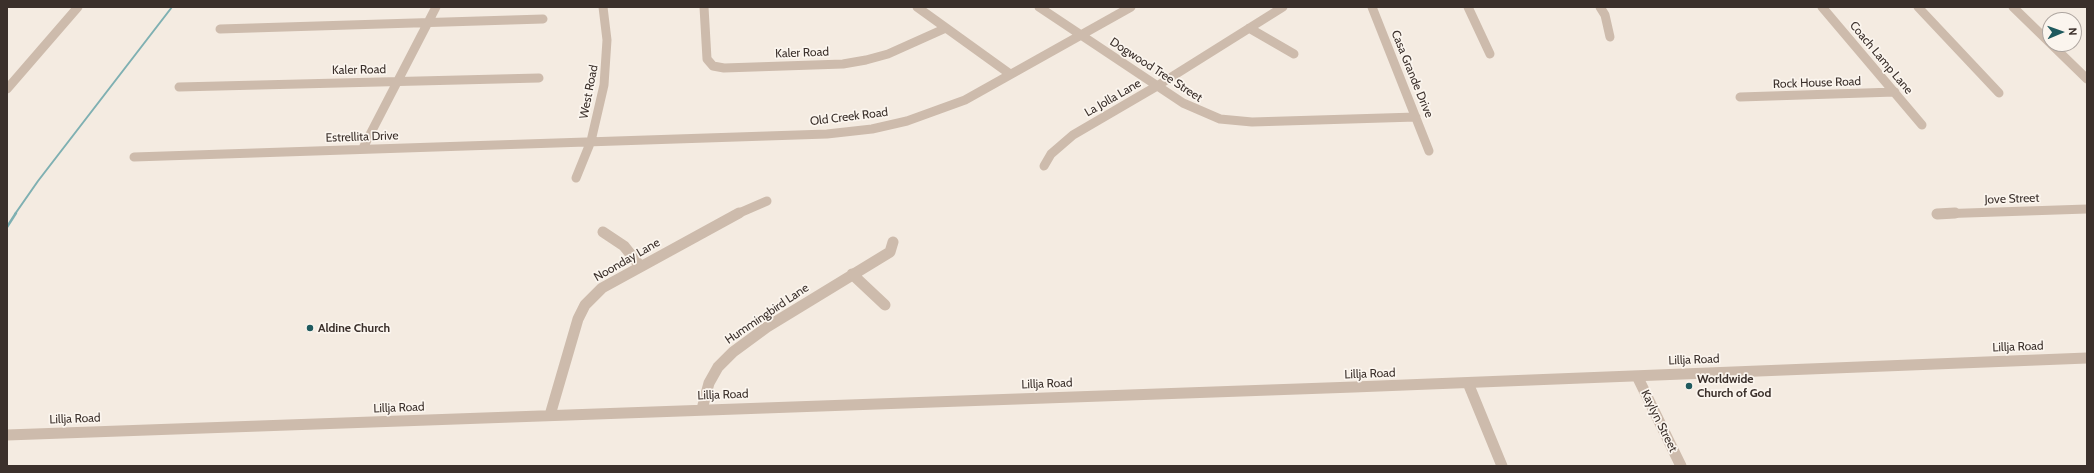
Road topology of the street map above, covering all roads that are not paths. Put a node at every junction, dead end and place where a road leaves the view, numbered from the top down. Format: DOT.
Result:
graph roads {
  1 [pos="78,7"];
  2 [pos="436,7"];
  3 [pos="603,7"];
  4 [pos="704,7"];
  5 [pos="917,7"];
  6 [pos="1039,7"];
  7 [pos="1131,7"];
  8 [pos="1283,7"];
  9 [pos="1372,7"];
  10 [pos="1468,7"];
  11 [pos="1600,7"];
  12 [pos="1822,7"];
  13 [pos="1918,7"];
  14 [pos="2013,7"];
  15 [pos="543,19"];
  16 [pos="428,22"];
  17 [pos="946,28"];
  18 [pos="1249,28"];
  19 [pos="220,29"];
  20 [pos="2042,34"];
  21 [pos="1080,35"];
  22 [pos="1610,37"];
  23 [pos="2060,52"];
  24 [pos="1294,54"];
  25 [pos="1490,54"];
  26 [pos="1010,74"];
  27 [pos="539,78"];
  28 [pos="2087,79"];
  29 [pos="397,81"];
  30 [pos="1157,86"];
  31 [pos="179,87"];
  32 [pos="7,89"];
  33 [pos="1895,92"];
  34 [pos="1999,93"];
  35 [pos="1740,97"];
  36 [pos="1416,117"];
  37 [pos="1922,125"];
  38 [pos="590,141"];
  39 [pos="363,148"];
  40 [pos="1429,151"];
  41 [pos="134,157"];
  42 [pos="1044,166"];
  43 [pos="576,178"];
  44 [pos="767,201"];
  45 [pos="2087,209"];
  46 [pos="1937,214"];
  47 [pos="603,232"];
  48 [pos="893,242"];
  49 [pos="640,266"];
  50 [pos="852,274"];
  51 [pos="885,305"];
  52 [pos="2087,358"];
  53 [pos="1637,376"];
  54 [pos="1468,383"];
  55 [pos="702,409"];
  56 [pos="550,415"];
  57 [pos="7,435"];
  58 [pos="1502,466"];
  59 [pos="1681,466"];
  1 -- 32 [label="street"];
  2 -- 16 [label="street"];
  3 -- 38 [label="street, West Road"];
  4 -- 17 [label="street, Kaler Road"];
  5 -- 17 [label="street"];
  6 -- 21 [label="street, Dogwood Tree Street"];
  7 -- 21 [label="street, Old Creek Road"];
  8 -- 18 [label="street, La Jolla Lane"];
  9 -- 36 [label="street, Casa Grande Drive"];
  10 -- 25 [label="street"];
  11 -- 22 [label="street"];
  12 -- 33 [label="street, Coach Lamp Lane"];
  13 -- 34 [label="street"];
  14 -- 20 [label="street"];
  15 -- 16 [label="street"];
  16 -- 19 [label="street"];
  16 -- 29 [label="street"];
  17 -- 26 [label="street"];
  18 -- 24 [label="street"];
  18 -- 30 [label="street, La Jolla Lane"];
  21 -- 26 [label="street, Old Creek Road"];
  21 -- 30 [label="street, Dogwood Tree Street"];
  23 -- 28 [label="street"];
  26 -- 38 [label="street, Old Creek Road"];
  27 -- 29 [label="street, Kaler Road"];
  29 -- 31 [label="street, Kaler Road"];
  29 -- 39 [label="street"];
  30 -- 36 [label="street, Dogwood Tree Street"];
  30 -- 42 [label="street, La Jolla Lane"];
  33 -- 35 [label="street, Rock House Road"];
  33 -- 37 [label="street, Coach Lamp Lane"];
  36 -- 40 [label="street, Casa Grande Drive"];
  38 -- 39 [label="street, Estrellita Drive"];
  38 -- 43 [label="street, West Road"];
  39 -- 41 [label="street, Estrellita Drive"];
  44 -- 49 [label="street, Noonday Lane"];
  45 -- 46 [label="street, Jove Street"];
  47 -- 49 [label="street"];
  48 -- 50 [label="street, Hummingbird Lane"];
  49 -- 56 [label="street, Noonday Lane"];
  50 -- 51 [label="street"];
  50 -- 55 [label="street, Hummingbird Lane"];
  52 -- 53 [label="street, Lillja Road"];
  53 -- 54 [label="street, Lillja Road"];
  53 -- 59 [label="street, Kaylyn Street"];
  54 -- 55 [label="street, Lillja Road"];
  54 -- 58 [label="street"];
  55 -- 56 [label="street, Lillja Road"];
  56 -- 57 [label="street, Lillja Road"];
}
